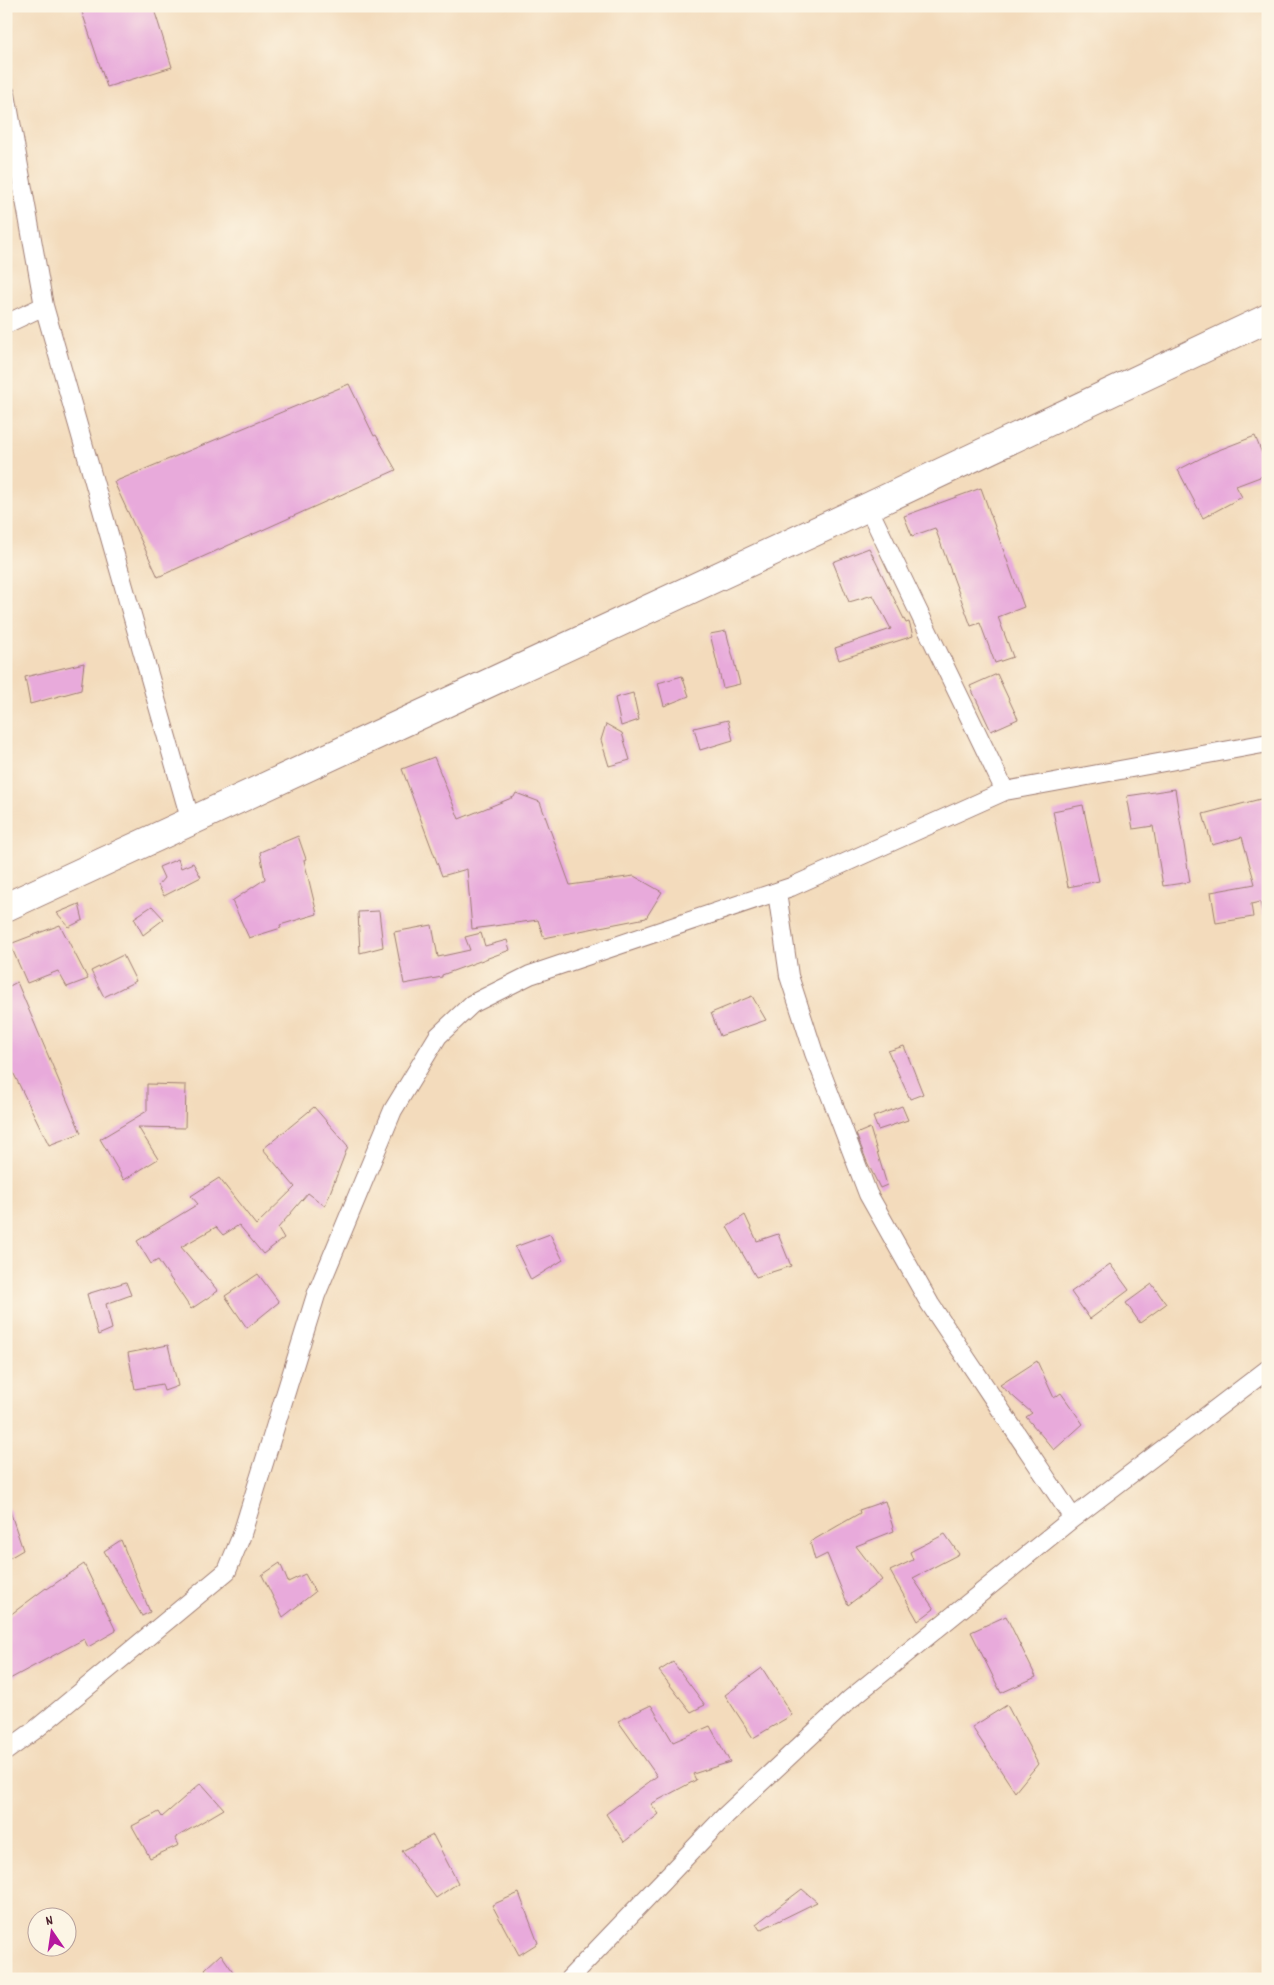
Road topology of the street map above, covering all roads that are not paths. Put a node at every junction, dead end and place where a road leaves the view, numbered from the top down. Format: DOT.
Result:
graph roads {
  1 [pos="6,94"];
  2 [pos="44,306"];
  3 [pos="1268,318"];
  4 [pos="6,324"];
  5 [pos="868,507"];
  6 [pos="1268,743"];
  7 [pos="1006,791"];
  8 [pos="191,822"];
  9 [pos="777,892"];
  10 [pos="6,907"];
  11 [pos="1268,1369"];
  12 [pos="1073,1518"];
  13 [pos="6,1751"];
  14 [pos="569,1979"];
  1 -- 2 [label="street"];
  2 -- 4 [label="street"];
  2 -- 8 [label="street"];
  3 -- 5 [label="main road"];
  5 -- 7 [label="street"];
  5 -- 8 [label="main road"];
  6 -- 7 [label="street"];
  7 -- 9 [label="street"];
  8 -- 10 [label="main road"];
  9 -- 12 [label="street"];
  9 -- 13 [label="street"];
  11 -- 12 [label="street"];
  12 -- 14 [label="street"];
}
